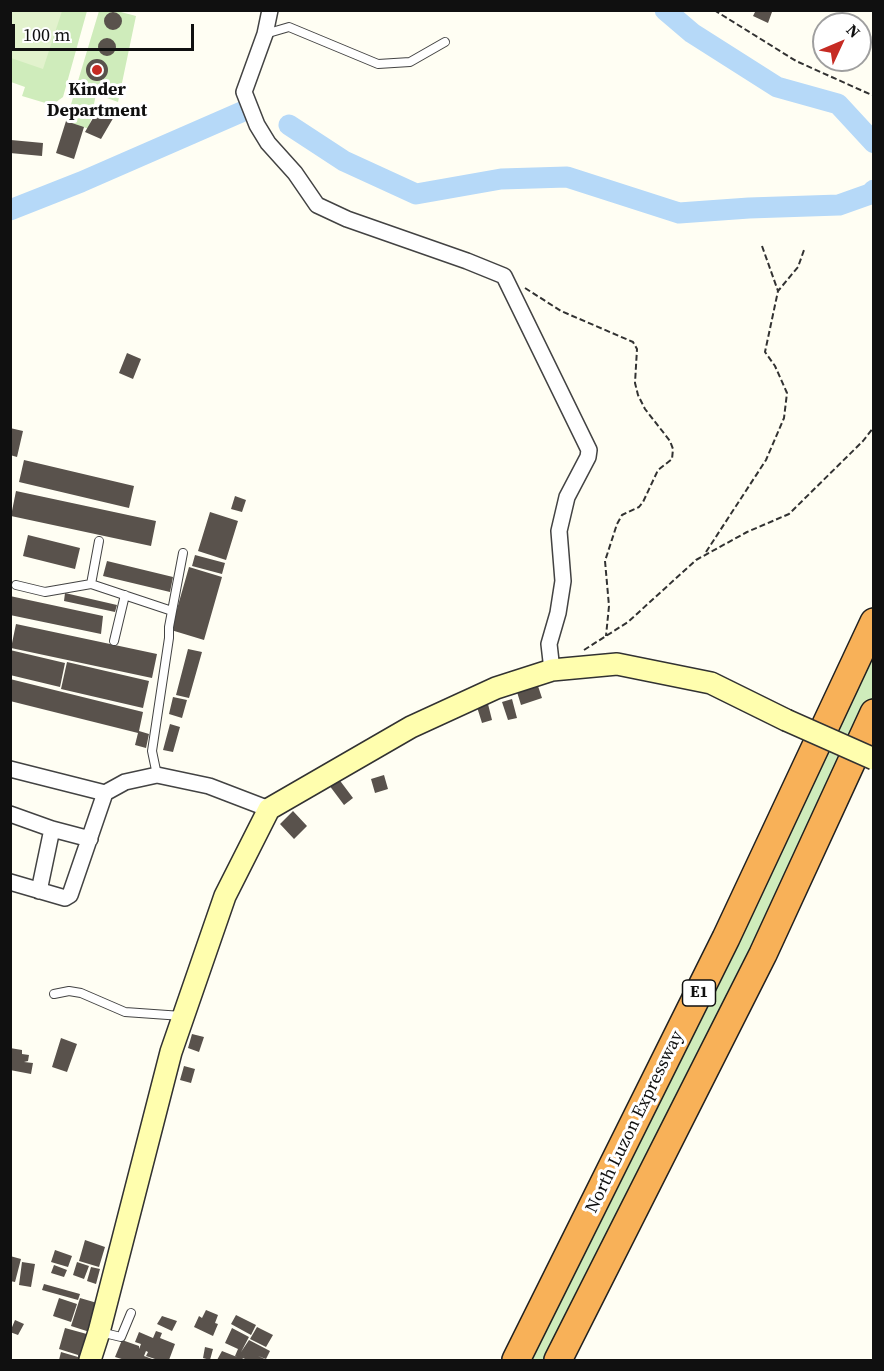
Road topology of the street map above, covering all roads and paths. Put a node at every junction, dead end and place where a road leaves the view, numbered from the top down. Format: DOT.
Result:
graph roads {
  1 [pos="270,10"];
  2 [pos="714,10"];
  3 [pos="265,34"];
  4 [pos="445,42"];
  5 [pos="873,96"];
  6 [pos="762,246"];
  7 [pos="804,250"];
  8 [pos="504,276"];
  9 [pos="777,291"];
  10 [pos="873,427"];
  11 [pos="99,541"];
  12 [pos="183,553"];
  13 [pos="705,555"];
  14 [pos="91,584"];
  15 [pos="16,585"];
  16 [pos="125,595"];
  17 [pos="172,611"];
  18 [pos="873,622"];
  19 [pos="606,636"];
  20 [pos="114,641"];
  21 [pos="562,669"];
  22 [pos="873,713"];
  23 [pos="873,759"];
  24 [pos="10,769"];
  25 [pos="157,775"];
  26 [pos="105,793"];
  27 [pos="269,809"];
  28 [pos="10,814"];
  29 [pos="52,829"];
  30 [pos="90,839"];
  31 [pos="10,882"];
  32 [pos="39,891"];
  33 [pos="54,994"];
  34 [pos="184,1016"];
  35 [pos="131,1313"];
  36 [pos="99,1332"];
  37 [pos="90,1360"];
  38 [pos="516,1360"];
  39 [pos="558,1360"];
  1 -- 3 [label="street"];
  2 -- 5 [label="path"];
  3 -- 4 [label="lane"];
  3 -- 8 [label="street"];
  6 -- 9 [label="path"];
  7 -- 9 [label="path"];
  8 -- 19 [label="path"];
  8 -- 21 [label="street"];
  9 -- 13 [label="path"];
  10 -- 13 [label="path"];
  11 -- 14 [label="lane"];
  12 -- 17 [label="lane"];
  13 -- 19 [label="path"];
  14 -- 15 [label="lane"];
  14 -- 16 [label="lane"];
  16 -- 17 [label="lane"];
  16 -- 20 [label="lane"];
  17 -- 25 [label="lane"];
  18 -- 38 [label="highway, North Luzon Expressway / E1"];
  19 -- 21 [label="path"];
  21 -- 23 [label="street, bridge"];
  21 -- 27 [label="street"];
  22 -- 39 [label="highway, North Luzon Expressway / E1"];
  24 -- 26 [label="street"];
  25 -- 26 [label="street"];
  25 -- 27 [label="street"];
  26 -- 30 [label="street"];
  27 -- 34 [label="street"];
  28 -- 29 [label="street"];
  29 -- 30 [label="street"];
  29 -- 32 [label="street"];
  30 -- 32 [label="street"];
  31 -- 32 [label="street"];
  33 -- 34 [label="lane"];
  34 -- 36 [label="street"];
  35 -- 36 [label="lane"];
  36 -- 37 [label="street"];
}
